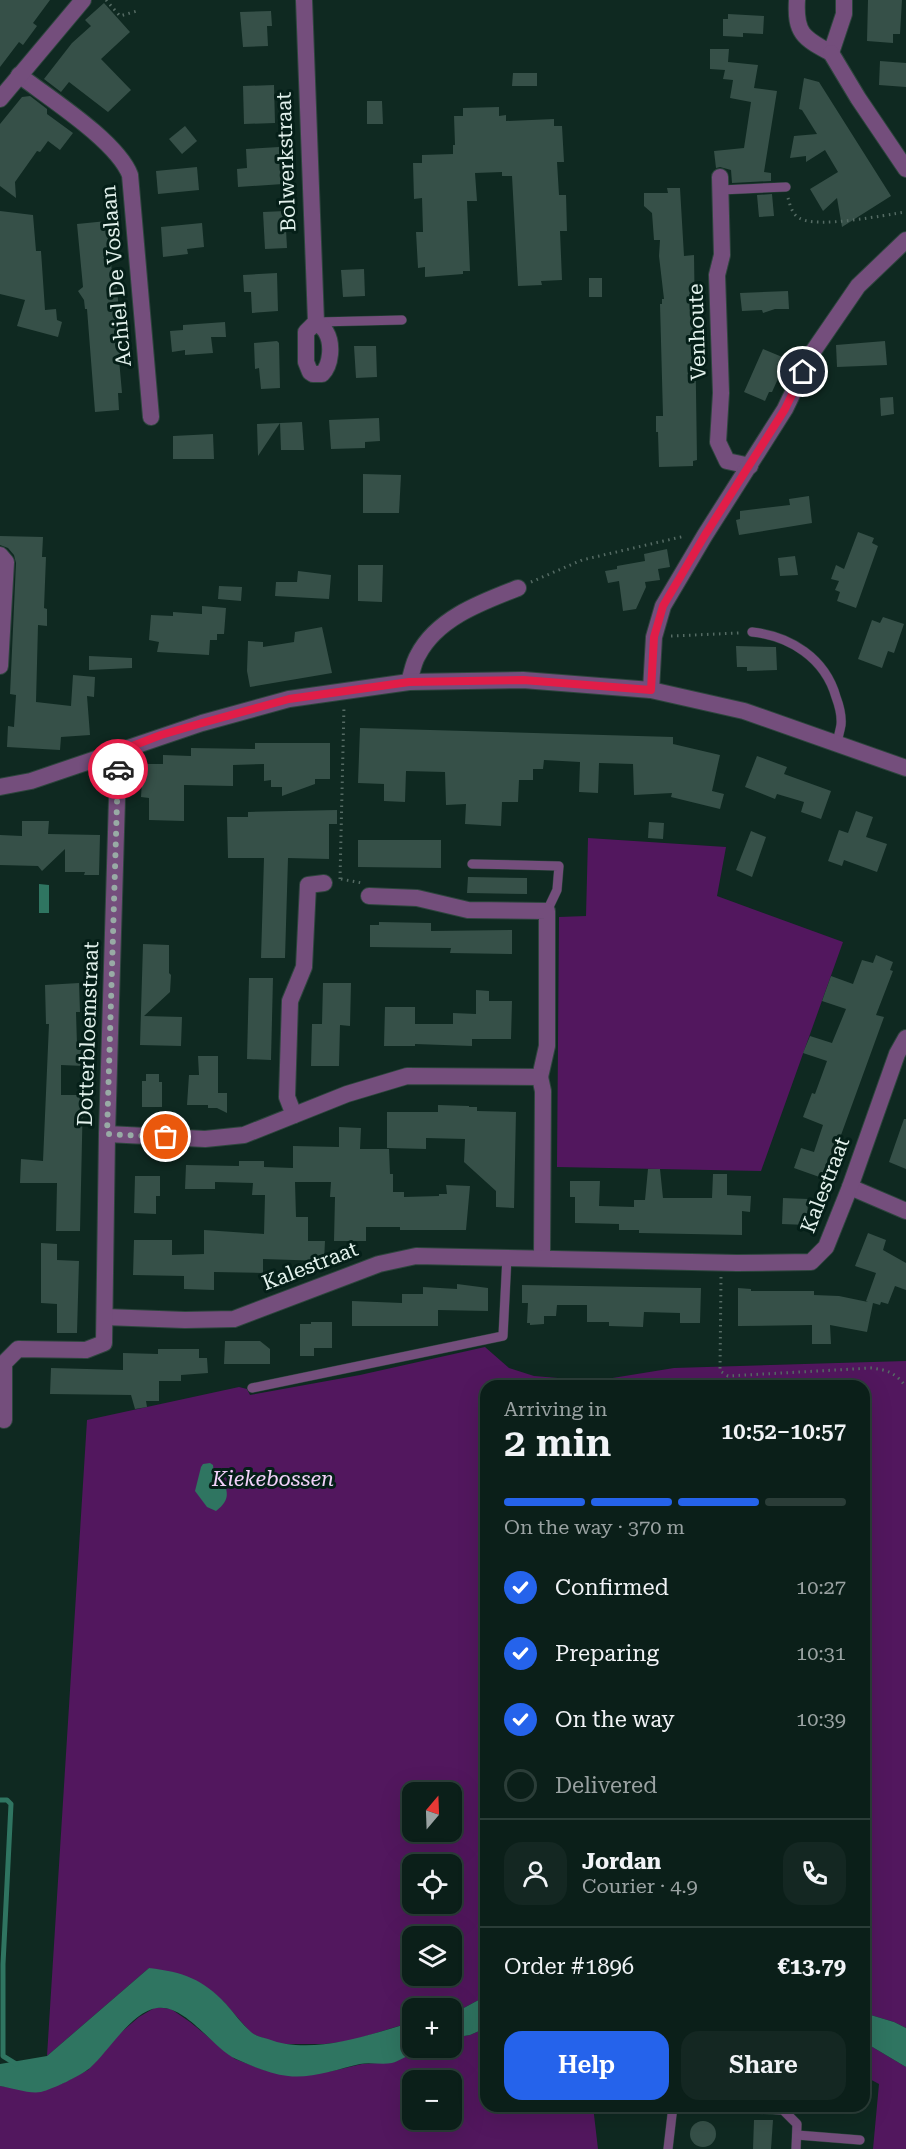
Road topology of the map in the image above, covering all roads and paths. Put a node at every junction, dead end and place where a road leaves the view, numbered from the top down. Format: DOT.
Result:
graph roads {
  1 [pos="83,0"];
  2 [pos="106,0"];
  3 [pos="304,0"];
  4 [pos="797,0"];
  5 [pos="844,0"];
  6 [pos="137,11"];
  7 [pos="831,53"];
  8 [pos="19,75"];
  9 [pos="0,99"];
  10 [pos="906,169"];
  11 [pos="720,184"];
  12 [pos="786,187"];
  13 [pos="906,212"];
  14 [pos="906,240"];
  15 [pos="402,320"];
  16 [pos="316,322"];
  17 [pos="151,417"];
  18 [pos="750,466"];
  19 [pos="705,535"];
  20 [pos="0,555"];
  21 [pos="518,588"];
  22 [pos="752,632"];
  23 [pos="654,637"];
  24 [pos="0,666"];
  25 [pos="409,682"];
  26 [pos="651,690"];
  27 [pos="344,702"];
  28 [pos="837,743"];
  29 [pos="114,753"];
  30 [pos="906,768"];
  31 [pos="0,787"];
  32 [pos="472,864"];
  33 [pos="324,883"];
  34 [pos="369,896"];
  35 [pos="548,911"];
  36 [pos="906,1038"];
  37 [pos="540,1077"];
  38 [pos="294,1115"];
  39 [pos="107,1134"];
  40 [pos="850,1187"];
  41 [pos="906,1211"];
  42 [pos="507,1257"];
  43 [pos="542,1257"];
  44 [pos="722,1262"];
  45 [pos="105,1317"];
  46 [pos="906,1387"];
  47 [pos="252,1388"];
  48 [pos="4,1420"];
  49 [pos="672,2112"];
  50 [pos="785,2112"];
  51 [pos="797,2135"];
  52 [pos="860,2140"];
  53 [pos="668,2149"];
  54 [pos="796,2149"];
  1 -- 8 [label="street"];
  2 -- 6 [label="path"];
  3 -- 16 [label="street, Bolwerkstraat"];
  4 -- 7 [label="street"];
  5 -- 7 [label="street"];
  7 -- 10 [label="street"];
  8 -- 9 [label="street"];
  8 -- 17 [label="street, Achiel De Voslaan"];
  11 -- 12 [label="lane"];
  11 -- 18 [label="street, Venhoute"];
  12 -- 13 [label="path"];
  14 -- 18 [label="street"];
  15 -- 16 [label="lane, Bolwerkstraat"];
  18 -- 19 [label="street"];
  19 -- 21 [label="path"];
  19 -- 23 [label="street"];
  20 -- 24 [label="street"];
  21 -- 25 [label="street"];
  22 -- 23 [label="path"];
  22 -- 28 [label="lane"];
  23 -- 26 [label="street"];
  25 -- 26 [label="street"];
  25 -- 29 [label="street"];
  26 -- 28 [label="street"];
  27 -- 33 [label="path"];
  28 -- 30 [label="street"];
  29 -- 31 [label="street"];
  29 -- 39 [label="street, Dotterbloemstraat"];
  32 -- 35 [label="lane"];
  33 -- 38 [label="street"];
  34 -- 35 [label="street"];
  35 -- 37 [label="street"];
  36 -- 40 [label="street, Kalestraat"];
  37 -- 38 [label="street"];
  37 -- 43 [label="street"];
  38 -- 39 [label="street"];
  39 -- 45 [label="street, Dotterbloemstraat"];
  40 -- 41 [label="street"];
  40 -- 44 [label="street, Kalestraat"];
  42 -- 43 [label="street, Kalestraat"];
  42 -- 45 [label="street, Kalestraat"];
  42 -- 47 [label="lane"];
  43 -- 44 [label="street, Kalestraat"];
  44 -- 46 [label="path"];
  45 -- 48 [label="street"];
  49 -- 53 [label="lane"];
  50 -- 51 [label="lane"];
  51 -- 52 [label="lane"];
  51 -- 54 [label="lane"];
}
